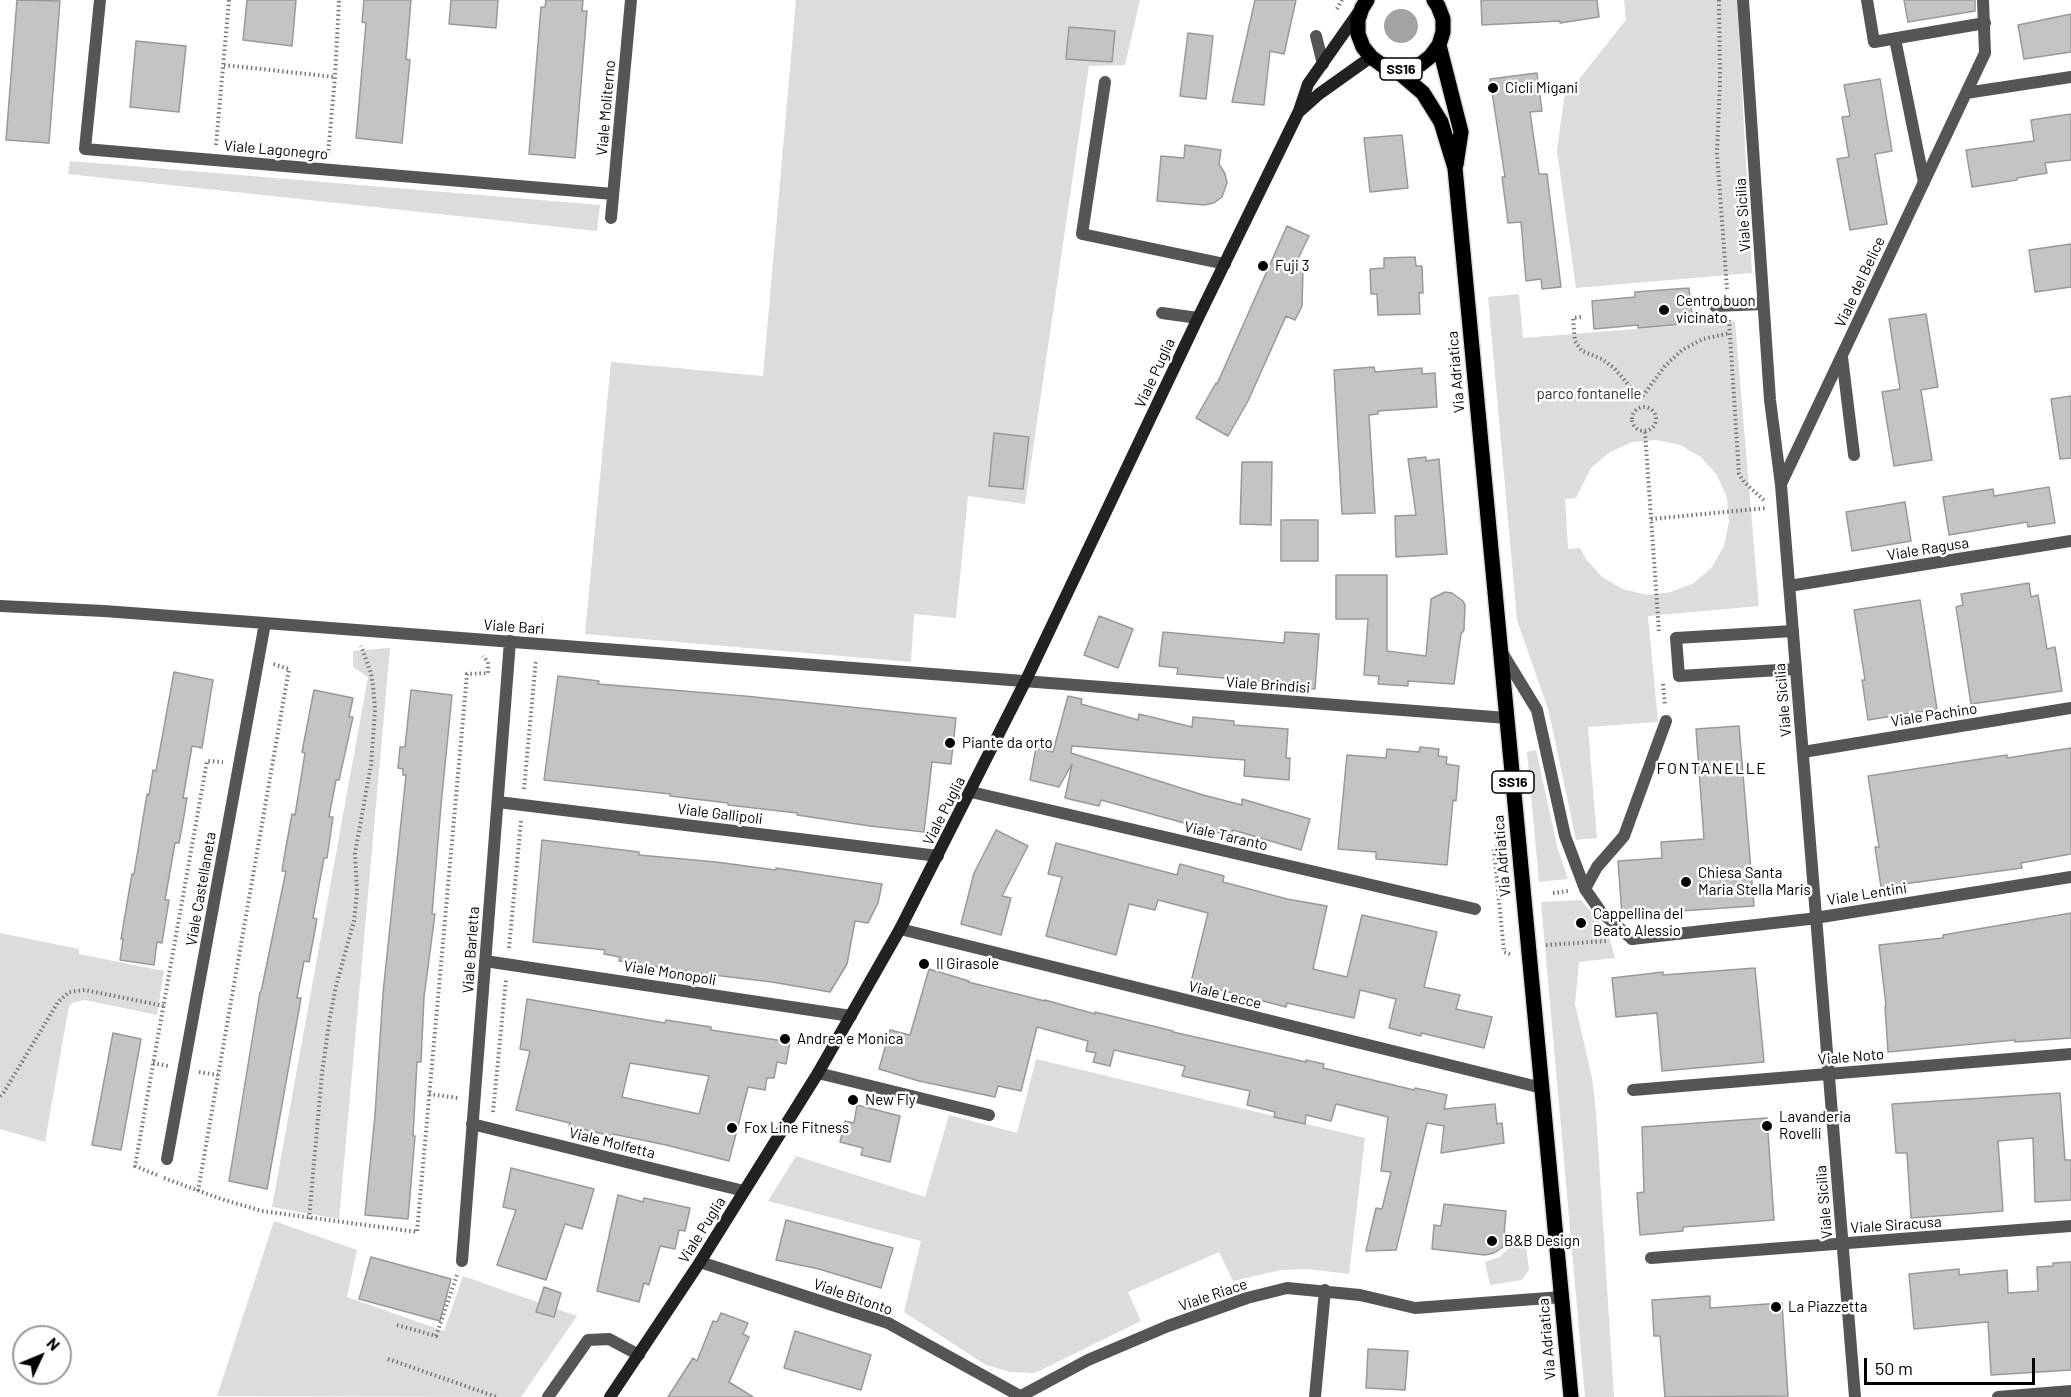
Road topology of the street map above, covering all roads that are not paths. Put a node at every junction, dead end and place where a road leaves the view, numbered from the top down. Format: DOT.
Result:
graph roads {
  1 [pos="100,0"];
  2 [pos="630,0"];
  3 [pos="1434,0"];
  4 [pos="1743,0"];
  5 [pos="1867,0"];
  6 [pos="1983,0"];
  7 [pos="1364,4"];
  8 [pos="1985,22"];
  9 [pos="1316,36"];
  10 [pos="1895,39"];
  11 [pos="1439,45"];
  12 [pos="1371,57"];
  13 [pos="1323,64"];
  14 [pos="1395,69"];
  15 [pos="2071,77"];
  16 [pos="1105,82"];
  17 [pos="1966,93"];
  18 [pos="1299,111"];
  19 [pos="1455,168"];
  20 [pos="1924,182"];
  21 [pos="613,194"];
  22 [pos="611,218"];
  23 [pos="1225,264"];
  24 [pos="1763,304"];
  25 [pos="1722,306"];
  26 [pos="1162,313"];
  27 [pos="1198,318"];
  28 [pos="1842,357"];
  29 [pos="1854,455"];
  30 [pos="1781,485"];
  31 [pos="2071,541"];
  32 [pos="1789,586"];
  33 [pos="0,606"];
  34 [pos="265,623"];
  35 [pos="1793,631"];
  36 [pos="510,641"];
  37 [pos="1501,650"];
  38 [pos="1796,669"];
  39 [pos="1026,680"];
  40 [pos="2071,708"];
  41 [pos="1507,718"];
  42 [pos="1666,721"];
  43 [pos="1803,752"];
  44 [pos="971,792"];
  45 [pos="498,802"];
  46 [pos="938,856"];
  47 [pos="2071,877"];
  48 [pos="1585,889"];
  49 [pos="1475,909"];
  50 [pos="1816,918"];
  51 [pos="900,929"];
  52 [pos="485,961"];
  53 [pos="851,1016"];
  54 [pos="2071,1054"];
  55 [pos="818,1073"];
  56 [pos="1829,1074"];
  57 [pos="1542,1088"];
  58 [pos="1633,1090"];
  59 [pos="989,1115"];
  60 [pos="472,1124"];
  61 [pos="167,1160"];
  62 [pos="744,1191"];
  63 [pos="2071,1226"];
  64 [pos="1843,1244"];
  65 [pos="1651,1258"];
  66 [pos="462,1261"];
  67 [pos="700,1262"];
  68 [pos="1325,1290"];
  69 [pos="1562,1297"];
  70 [pos="639,1355"];
  71 [pos="2071,1391"];
  72 [pos="1020,1396"];
  73 [pos="548,1397"];
  74 [pos="610,1397"];
  75 [pos="1315,1397"];
  76 [pos="1571,1397"];
  77 [pos="1855,1397"];
  78 [pos="1998,1397"];
  1 -- 21 [label="street, Viale Lagonegro"];
  2 -- 21 [label="street, Viale Moliterno"];
  3 -- 11 [label="main road, SS16"];
  4 -- 24 [label="street, Viale Sicilia"];
  5 -- 10 [label="street"];
  6 -- 8 [label="street, Viale del Belice"];
  7 -- 12 [label="main road, SS16"];
  7 -- 13 [label="main road, Viale Puglia"];
  8 -- 10 [label="street"];
  8 -- 17 [label="street, Viale del Belice"];
  9 -- 13 [label="street"];
  10 -- 20 [label="street"];
  11 -- 14 [label="main road, SS16"];
  11 -- 19 [label="main road, Via Adriatica / SS16"];
  12 -- 14 [label="main road, SS16"];
  12 -- 18 [label="main road, Viale Puglia"];
  13 -- 18 [label="main road, Viale Puglia"];
  14 -- 19 [label="main road, Via Adriatica / SS16"];
  15 -- 17 [label="street"];
  16 -- 23 [label="street"];
  17 -- 20 [label="street, Viale del Belice"];
  18 -- 23 [label="main road, Viale Puglia"];
  19 -- 37 [label="main road, Via Adriatica / SS16"];
  20 -- 28 [label="street, Viale del Belice"];
  21 -- 22 [label="street, Viale Moliterno"];
  23 -- 27 [label="main road, Viale Puglia"];
  24 -- 25 [label="street"];
  24 -- 30 [label="street, Viale Sicilia"];
  26 -- 27 [label="street"];
  27 -- 39 [label="main road, Viale Puglia"];
  28 -- 29 [label="street"];
  28 -- 30 [label="street, Viale del Belice"];
  30 -- 32 [label="street, Viale Sicilia"];
  31 -- 32 [label="street, Viale Ragusa"];
  32 -- 35 [label="street, Viale Sicilia"];
  33 -- 34 [label="street, Viale Bari"];
  34 -- 36 [label="street, Viale Bari"];
  34 -- 61 [label="street, Viale Castellaneta"];
  35 -- 38 [label="street, Viale Sicilia"];
  35 -- 38 [label="street"];
  36 -- 39 [label="street, Viale Bari"];
  36 -- 45 [label="street, Viale Barletta"];
  37 -- 41 [label="main road, Via Adriatica / SS16"];
  37 -- 48 [label="street"];
  38 -- 43 [label="street, Viale Sicilia"];
  39 -- 41 [label="street, Viale Brindisi"];
  39 -- 44 [label="main road, Viale Puglia"];
  40 -- 43 [label="street, Viale Pachino"];
  41 -- 57 [label="main road, Via Adriatica / SS16"];
  42 -- 48 [label="street"];
  43 -- 50 [label="street, Viale Sicilia"];
  44 -- 46 [label="main road, Viale Puglia"];
  44 -- 49 [label="street, Viale Taranto"];
  45 -- 46 [label="street, Viale Gallipoli"];
  45 -- 52 [label="street, Viale Barletta"];
  46 -- 51 [label="main road, Viale Puglia"];
  47 -- 50 [label="street, Viale Lentini"];
  48 -- 50 [label="street, Viale Lentini"];
  50 -- 56 [label="street, Viale Sicilia"];
  51 -- 53 [label="main road, Viale Puglia"];
  51 -- 57 [label="street, Viale Lecce"];
  52 -- 53 [label="street, Viale Monopoli"];
  52 -- 60 [label="street, Viale Barletta"];
  53 -- 55 [label="main road, Viale Puglia"];
  54 -- 56 [label="street, Viale Noto"];
  55 -- 59 [label="street"];
  55 -- 62 [label="main road, Viale Puglia"];
  56 -- 58 [label="street, Viale Noto"];
  56 -- 64 [label="street, Viale Sicilia"];
  57 -- 69 [label="main road, Via Adriatica / SS16"];
  60 -- 62 [label="street, Viale Molfetta"];
  60 -- 66 [label="street, Viale Barletta"];
  62 -- 67 [label="main road, Viale Puglia"];
  63 -- 64 [label="street, Viale Siracusa"];
  64 -- 65 [label="street, Viale Siracusa"];
  64 -- 77 [label="street, Viale Sicilia"];
  67 -- 70 [label="main road, Viale Puglia"];
  67 -- 72 [label="street, Viale Bitonto"];
  68 -- 69 [label="street, Viale Riace"];
  68 -- 72 [label="street, Viale Riace"];
  68 -- 75 [label="street"];
  69 -- 76 [label="main road, Via Adriatica / SS16"];
  70 -- 73 [label="street"];
  70 -- 74 [label="main road, Viale Puglia"];
  71 -- 78 [label="street"];
}
